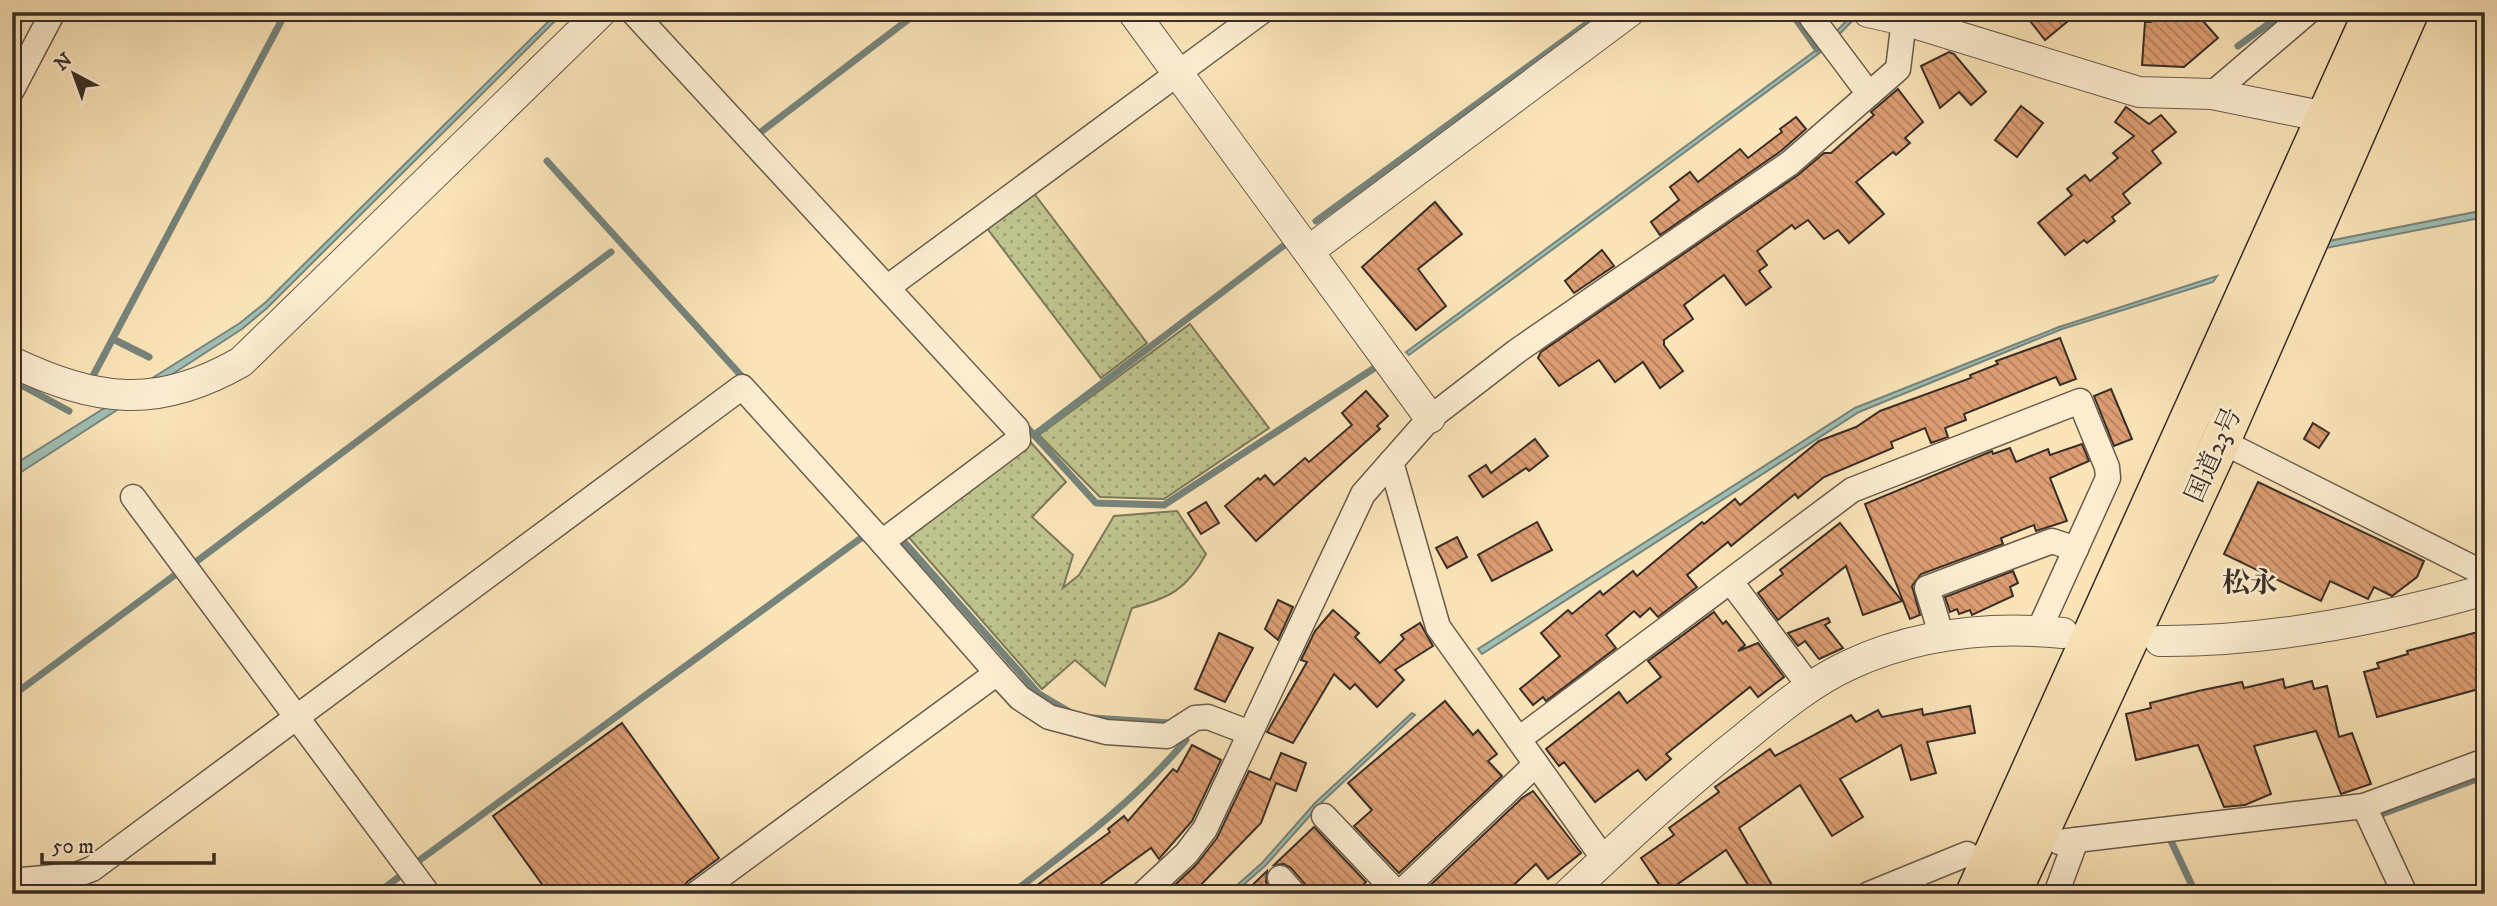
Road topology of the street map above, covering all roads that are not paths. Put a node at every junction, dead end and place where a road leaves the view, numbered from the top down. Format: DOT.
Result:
graph roads {
  1 [pos="53,12"];
  2 [pos="601,12"];
  3 [pos="633,12"];
  4 [pos="1133,12"];
  5 [pos="1261,12"];
  6 [pos="1629,12"];
  7 [pos="1812,12"];
  8 [pos="2308,12"];
  9 [pos="2374,12"];
  10 [pos="2409,12"];
  11 [pos="1884,15"];
  12 [pos="1178,74"];
  13 [pos="12,90"];
  14 [pos="1869,94"];
  15 [pos="2212,94"];
  16 [pos="2326,117"];
  17 [pos="1310,250"];
  18 [pos="888,288"];
  19 [pos="12,362"];
  20 [pos="1430,418"];
  21 [pos="2221,441"];
  22 [pos="1391,462"];
  23 [pos="133,497"];
  24 [pos="882,542"];
  25 [pos="2076,549"];
  26 [pos="2485,574"];
  27 [pos="1731,582"];
  28 [pos="2485,590"];
  29 [pos="2051,631"];
  30 [pos="1942,637"];
  31 [pos="2160,641"];
  32 [pos="997,673"];
  33 [pos="1810,687"];
  34 [pos="296,716"];
  35 [pos="1250,733"];
  36 [pos="1519,739"];
  37 [pos="2485,761"];
  38 [pos="1536,764"];
  39 [pos="2364,806"];
  40 [pos="1324,816"];
  41 [pos="1967,854"];
  42 [pos="1604,859"];
  43 [pos="12,881"];
  44 [pos="1571,893"];
  45 [pos="428,894"];
  46 [pos="696,894"];
  47 [pos="1143,894"];
  48 [pos="1399,894"];
  49 [pos="1869,894"];
  50 [pos="1975,894"];
  51 [pos="2011,894"];
  52 [pos="2056,894"];
  53 [pos="2405,894"];
  1 -- 13 [label="street"];
  2 -- 19 [label="street"];
  3 -- 18 [label="street"];
  4 -- 12 [label="street"];
  5 -- 12 [label="street"];
  6 -- 17 [label="street"];
  7 -- 14 [label="street"];
  8 -- 15 [label="street"];
  9 -- 16 [label="highway, 国道23号"];
  10 -- 21 [label="highway, 国道23号"];
  11 -- 14 [label="street"];
  11 -- 15 [label="street"];
  12 -- 17 [label="street"];
  12 -- 18 [label="street"];
  14 -- 20 [label="street"];
  15 -- 16 [label="street"];
  16 -- 50 [label="highway, 国道23号"];
  17 -- 20 [label="street"];
  18 -- 24 [label="street"];
  20 -- 22 [label="street"];
  21 -- 26 [label="street"];
  21 -- 51 [label="highway, 国道23号"];
  22 -- 35 [label="street"];
  22 -- 36 [label="street"];
  23 -- 34 [label="street"];
  24 -- 32 [label="street"];
  24 -- 34 [label="street"];
  25 -- 27 [label="street"];
  25 -- 29 [label="street"];
  25 -- 30 [label="street"];
  27 -- 33 [label="street"];
  27 -- 36 [label="street"];
  28 -- 31 [label="street"];
  29 -- 30 [label="street"];
  30 -- 33 [label="street"];
  32 -- 35 [label="street"];
  32 -- 46 [label="street"];
  33 -- 42 [label="street"];
  34 -- 43 [label="street"];
  34 -- 45 [label="street"];
  35 -- 47 [label="street"];
  36 -- 38 [label="street"];
  37 -- 39 [label="street"];
  38 -- 42 [label="street"];
  38 -- 48 [label="street"];
  39 -- 52 [label="street"];
  39 -- 53 [label="street"];
  40 -- 48 [label="street"];
  41 -- 49 [label="street"];
  42 -- 44 [label="street"];
}
